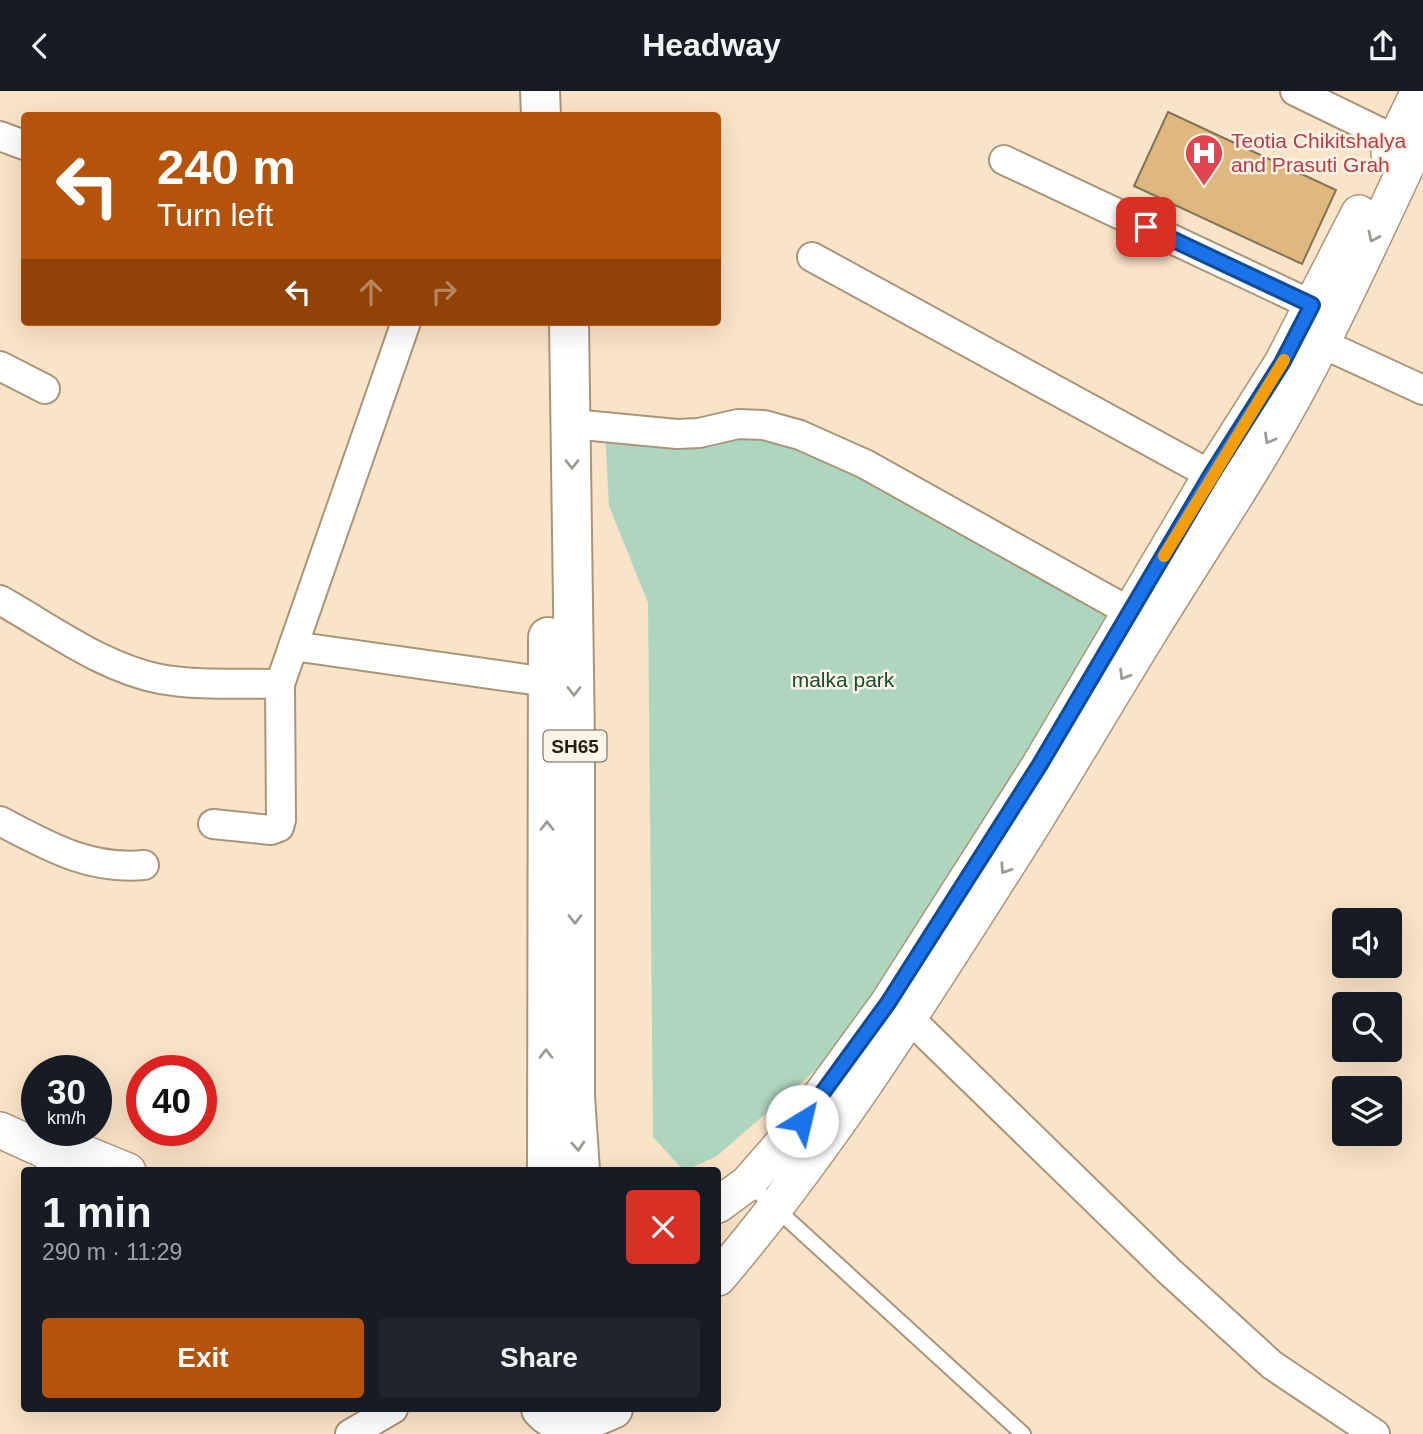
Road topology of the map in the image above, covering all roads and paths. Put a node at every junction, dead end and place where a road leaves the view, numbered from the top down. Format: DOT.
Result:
graph roads {
  1 [pos="540,91"];
  2 [pos="565,91"];
  3 [pos="1295,91"];
  4 [pos="1419,91"];
  5 [pos="541,112"];
  6 [pos="565,112"];
  7 [pos="0,136"];
  8 [pos="1409,136"];
  9 [pos="21,144"];
  10 [pos="1004,160"];
  11 [pos="812,257"];
  12 [pos="1312,305"];
  13 [pos="405,326"];
  14 [pos="545,326"];
  15 [pos="569,326"];
  16 [pos="1321,343"];
  17 [pos="0,366"];
  18 [pos="45,389"];
  19 [pos="1423,390"];
  20 [pos="572,424"];
  21 [pos="1211,475"];
  22 [pos="0,600"];
  23 [pos="1142,619"];
  24 [pos="293,646"];
  25 [pos="548,683"];
  26 [pos="280,684"];
  27 [pos="0,821"];
  28 [pos="213,824"];
  29 [pos="144,865"];
  30 [pos="909,1018"];
  31 [pos="0,1130"];
  32 [pos="55,1161"];
  33 [pos="118,1167"];
  34 [pos="547,1167"];
  35 [pos="580,1167"];
  36 [pos="748,1183"];
  37 [pos="721,1203"];
  38 [pos="776,1209"];
  39 [pos="721,1274"];
  40 [pos="388,1412"];
  41 [pos="574,1421"];
  42 [pos="349,1434"];
  43 [pos="523,1434"];
  44 [pos="1023,1434"];
  45 [pos="1375,1434"];
  1 -- 5 [label="main road"];
  2 -- 6 [label="main road"];
  3 -- 8 [label="street"];
  4 -- 8 [label="street"];
  7 -- 9 [label="street"];
  8 -- 12 [label="street"];
  8 -- 16 [label="street, one-way"];
  10 -- 12 [label="street"];
  11 -- 21 [label="street"];
  12 -- 21 [label="street"];
  13 -- 24 [label="street"];
  14 -- 25 [label="main road, SH65"];
  15 -- 20 [label="main road, SH65"];
  16 -- 19 [label="street"];
  16 -- 23 [label="street, one-way"];
  17 -- 18 [label="street"];
  20 -- 23 [label="street"];
  20 -- 35 [label="main road, SH65, one-way"];
  21 -- 23 [label="street"];
  22 -- 26 [label="street"];
  23 -- 30 [label="street, one-way"];
  23 -- 36 [label="street"];
  24 -- 25 [label="street"];
  24 -- 26 [label="street"];
  34 -- 25 [label="main road, SH65, one-way"];
  26 -- 28 [label="street"];
  27 -- 29 [label="street"];
  30 -- 38 [label="street"];
  30 -- 45 [label="street"];
  31 -- 32 [label="street"];
  32 -- 33 [label="street"];
  36 -- 37 [label="street"];
  36 -- 38 [label="lane"];
  38 -- 39 [label="street"];
  38 -- 44 [label="lane"];
  40 -- 42 [label="street"];
  41 -- 43 [label="main road"];
}
